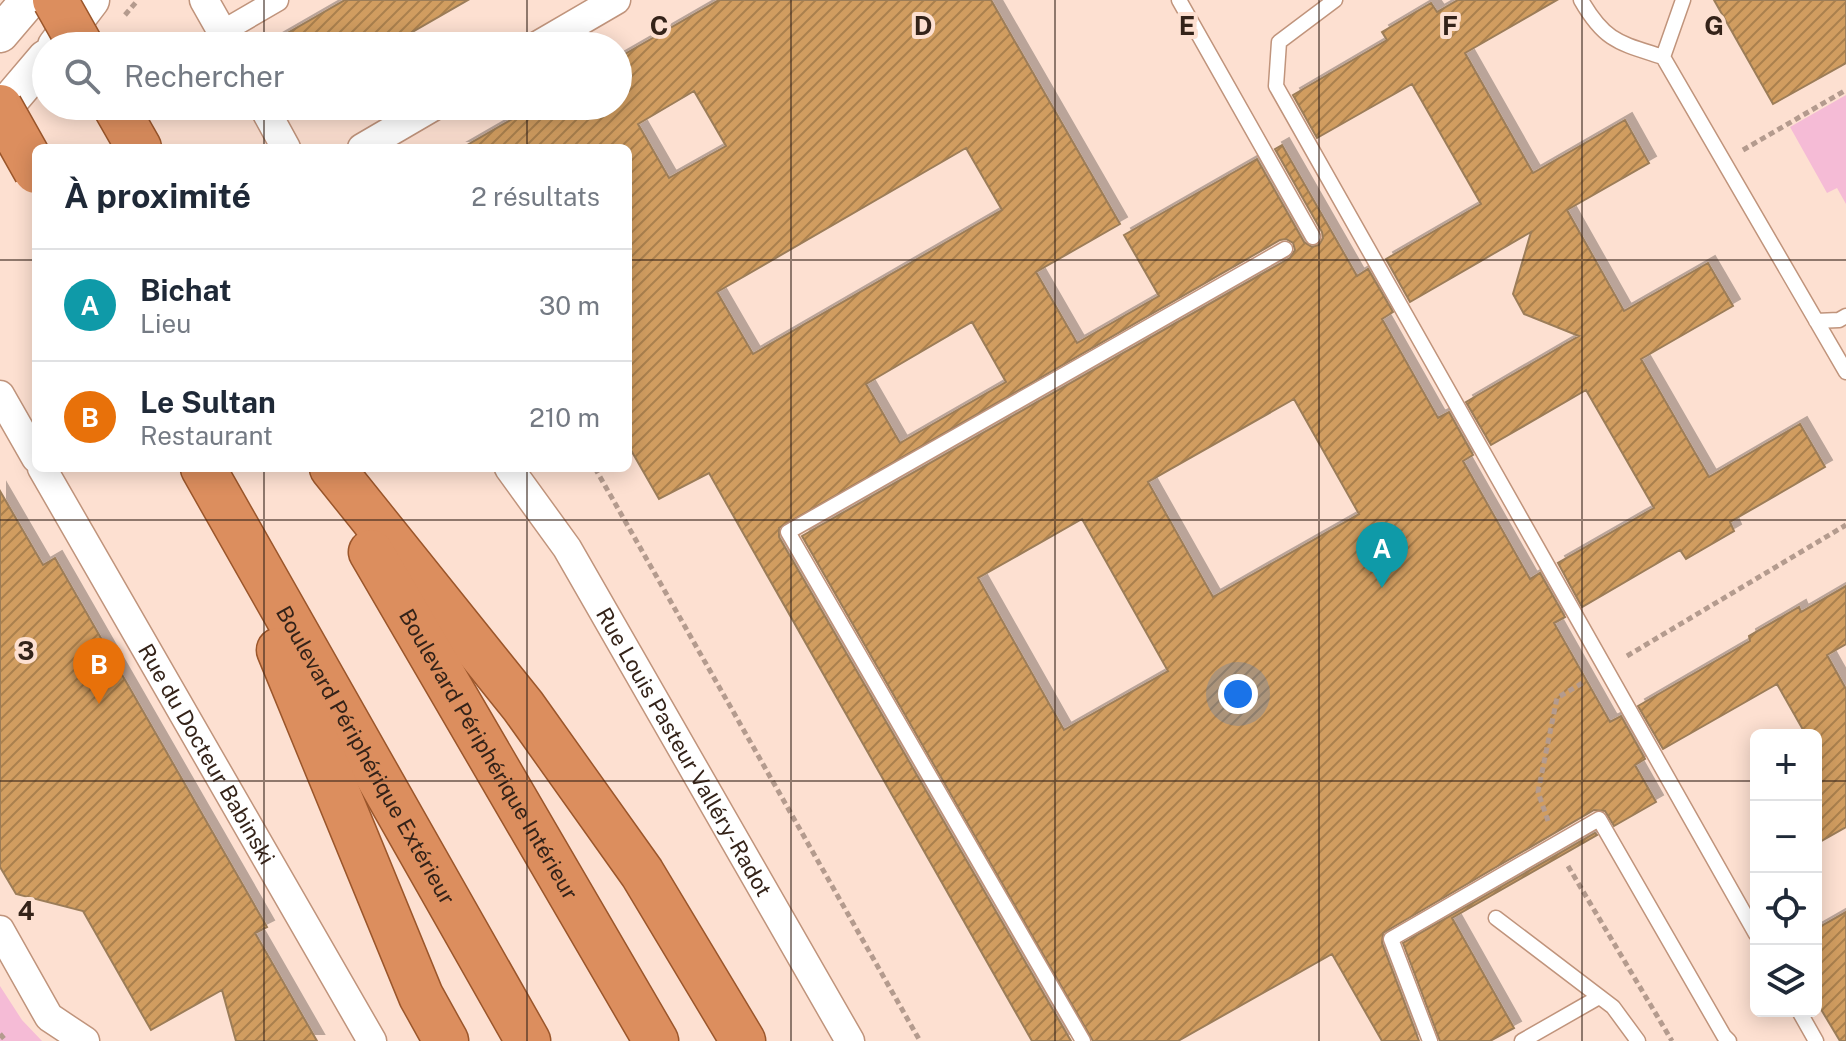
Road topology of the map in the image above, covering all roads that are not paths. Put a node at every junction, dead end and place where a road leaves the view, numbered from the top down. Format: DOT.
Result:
graph roads {
  1 [pos="29,0"];
  2 [pos="55,0"];
  3 [pos="91,0"];
  4 [pos="204,0"];
  5 [pos="277,0"];
  6 [pos="616,0"];
  7 [pos="1179,0"];
  8 [pos="1335,0"];
  9 [pos="1581,0"];
  10 [pos="1683,0"];
  11 [pos="67,32"];
  12 [pos="73,32"];
  13 [pos="222,32"];
  14 [pos="235,32"];
  15 [pos="561,32"];
  16 [pos="0,34"];
  17 [pos="1663,57"];
  18 [pos="32,74"];
  19 [pos="0,110"];
  20 [pos="123,120"];
  21 [pos="271,120"];
  22 [pos="410,120"];
  23 [pos="137,144"];
  24 [pos="284,144"];
  25 [pos="369,144"];
  26 [pos="32,164"];
  27 [pos="1313,237"];
  28 [pos="1285,249"];
  29 [pos="1846,316"];
  30 [pos="1816,321"];
  31 [pos="1846,372"];
  32 [pos="0,395"];
  33 [pos="32,451"];
  34 [pos="44,472"];
  35 [pos="204,472"];
  36 [pos="204,472"];
  37 [pos="324,472"];
  38 [pos="335,472"];
  39 [pos="512,472"];
  40 [pos="1496,918"];
  41 [pos="1750,923"];
  42 [pos="0,930"];
  43 [pos="1599,997"];
  44 [pos="1802,1017"];
  45 [pos="85,1041"];
  46 [pos="372,1041"];
  47 [pos="446,1041"];
  48 [pos="528,1041"];
  49 [pos="656,1041"];
  50 [pos="743,1041"];
  51 [pos="850,1041"];
  52 [pos="1083,1041"];
  53 [pos="1430,1041"];
  54 [pos="1522,1041"];
  55 [pos="1638,1041"];
  56 [pos="1729,1041"];
  57 [pos="1816,1041"];
  1 -- 16 [label="street"];
  2 -- 12 [label="highway, bridge"];
  3 -- 11 [label="street"];
  4 -- 13 [label="street"];
  5 -- 14 [label="street"];
  6 -- 15 [label="street"];
  7 -- 27 [label="lane"];
  8 -- 41 [label="lane"];
  9 -- 17 [label="lane"];
  10 -- 17 [label="lane"];
  17 -- 30 [label="lane"];
  18 -- 19 [label="street"];
  19 -- 26 [label="highway, bridge"];
  20 -- 23 [label="highway"];
  21 -- 24 [label="street"];
  22 -- 25 [label="street"];
  28 -- 52 [label="lane"];
  29 -- 30 [label="lane"];
  30 -- 31 [label="lane"];
  32 -- 33 [label="street"];
  34 -- 46 [label="street, Rue du Docteur Babinski"];
  35 -- 47 [label="highway"];
  36 -- 48 [label="highway, Boulevard Périphérique Extérieur"];
  37 -- 49 [label="highway, Boulevard Périphérique Intérieur"];
  38 -- 50 [label="highway"];
  39 -- 51 [label="street, Rue Louis Pasteur Valléry-Radot"];
  40 -- 43 [label="lane"];
  42 -- 45 [label="street"];
  43 -- 54 [label="lane"];
  43 -- 55 [label="lane"];
  44 -- 57 [label="lane"];
  53 -- 56 [label="lane"];
}
